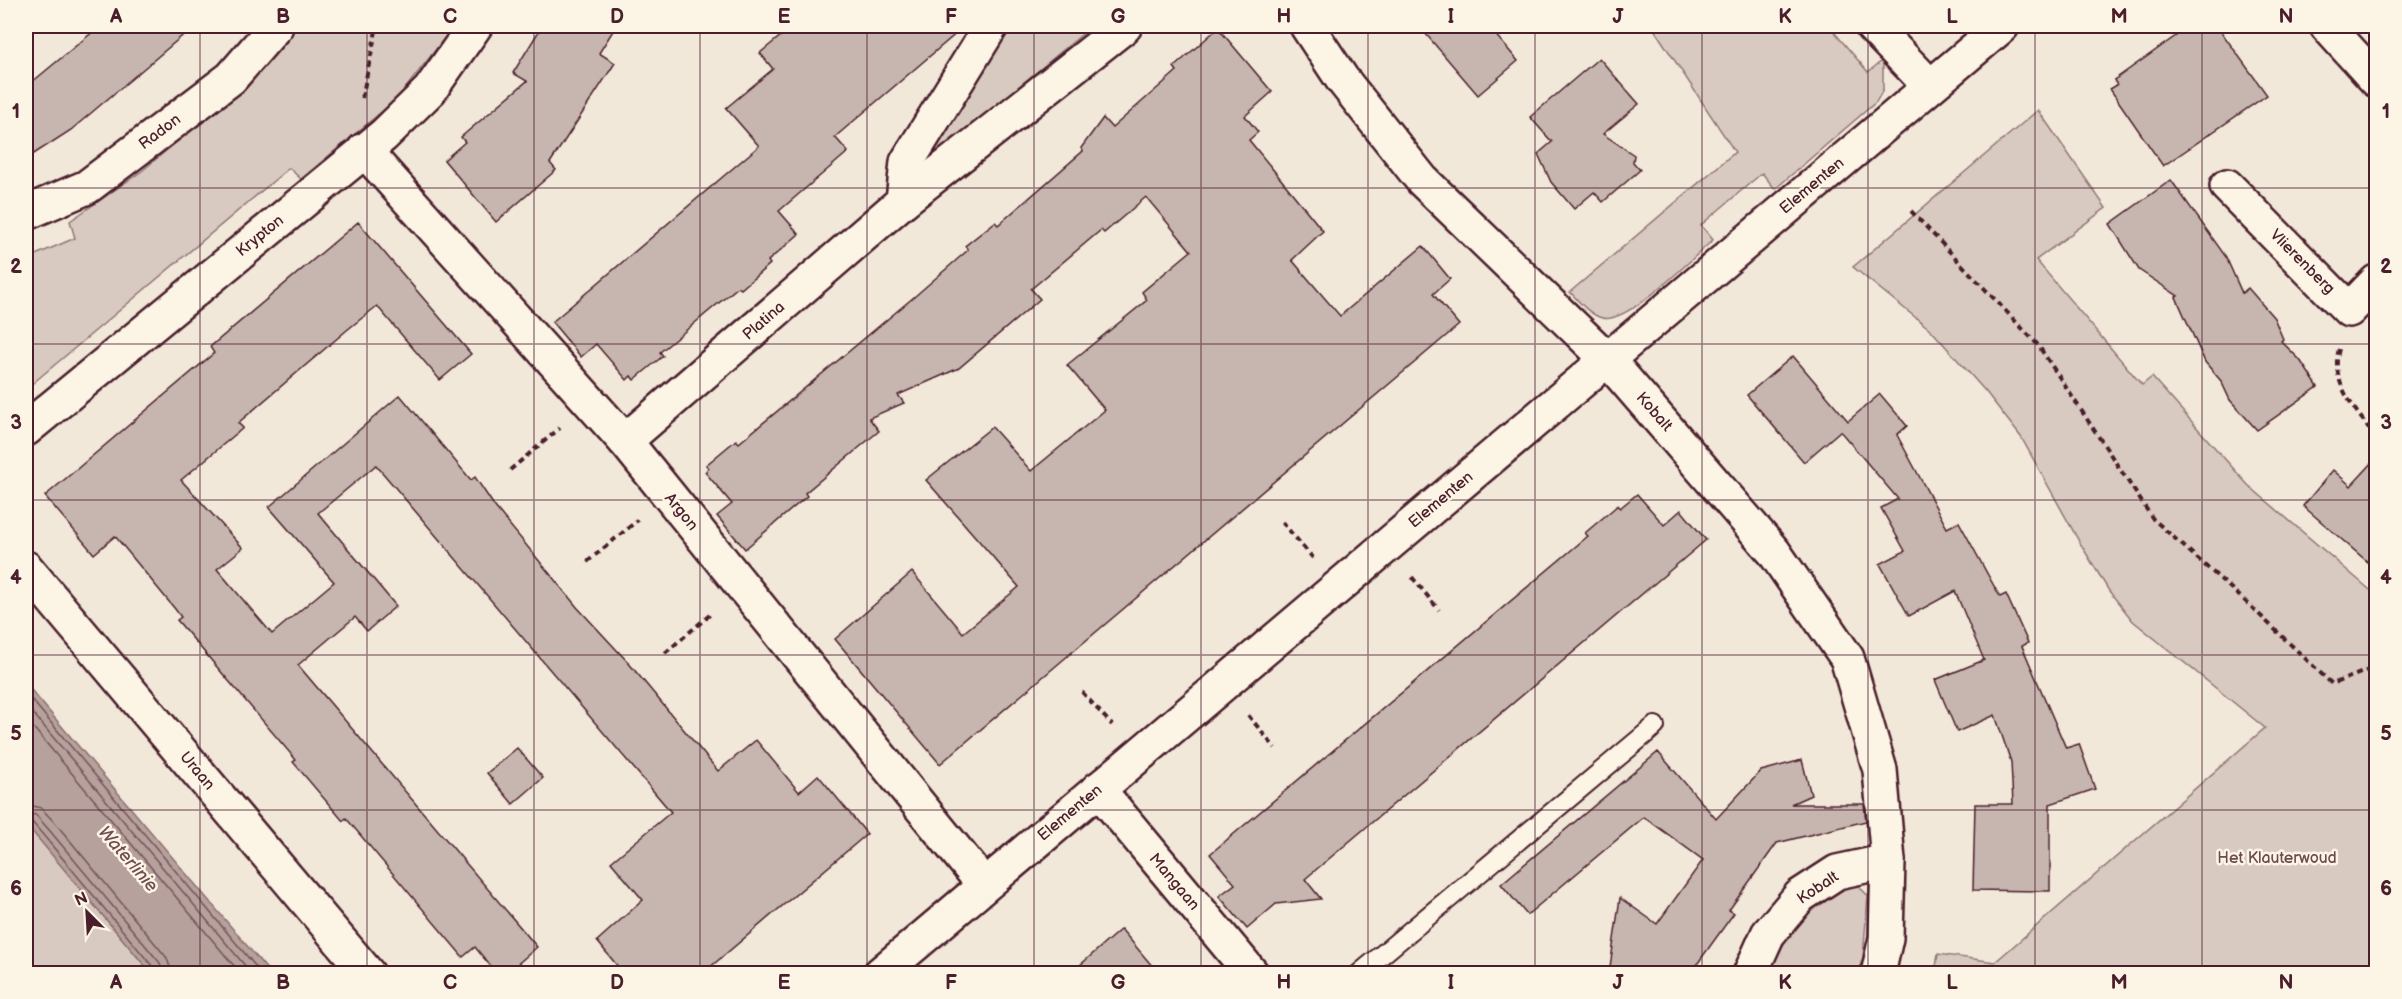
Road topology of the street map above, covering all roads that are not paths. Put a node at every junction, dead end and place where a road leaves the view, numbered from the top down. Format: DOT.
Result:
graph roads {
  1 [pos="276,26"];
  2 [pos="476,26"];
  3 [pos="992,26"];
  4 [pos="1125,26"];
  5 [pos="1307,26"];
  6 [pos="1872,26"];
  7 [pos="2002,26"];
  8 [pos="2327,26"];
  9 [pos="2376,80"];
  10 [pos="1930,86"];
  11 [pos="374,143"];
  12 [pos="2227,186"];
  13 [pos="903,201"];
  14 [pos="26,213"];
  15 [pos="2376,282"];
  16 [pos="1608,359"];
  17 [pos="26,429"];
  18 [pos="625,441"];
  19 [pos="26,568"];
  20 [pos="1655,726"];
  21 [pos="1098,789"];
  22 [pos="1888,861"];
  23 [pos="984,885"];
  24 [pos="368,974"];
  25 [pos="880,974"];
  26 [pos="1252,974"];
  27 [pos="1359,974"];
  28 [pos="1750,974"];
  29 [pos="1878,974"];
  1 -- 14 [label="street, Radon"];
  2 -- 11 [label="street, Krypton"];
  3 -- 13 [label="street"];
  4 -- 13 [label="street, Platina"];
  5 -- 16 [label="street, Kobalt"];
  6 -- 10 [label="street"];
  7 -- 10 [label="street, Elementen"];
  8 -- 9 [label="street"];
  10 -- 16 [label="street, Elementen"];
  11 -- 17 [label="street, Krypton"];
  11 -- 18 [label="street, Argon"];
  12 -- 15 [label="street, Vlierenberg"];
  13 -- 18 [label="street, Platina"];
  16 -- 21 [label="street, Elementen"];
  16 -- 22 [label="street, Kobalt"];
  18 -- 23 [label="street, Argon"];
  19 -- 24 [label="street, Uraan"];
  20 -- 27 [label="lane"];
  21 -- 23 [label="street, Elementen"];
  21 -- 26 [label="street, Mangaan"];
  22 -- 28 [label="street, Kobalt"];
  22 -- 29 [label="street, Kobalt"];
  23 -- 25 [label="street, Elementen"];
}
